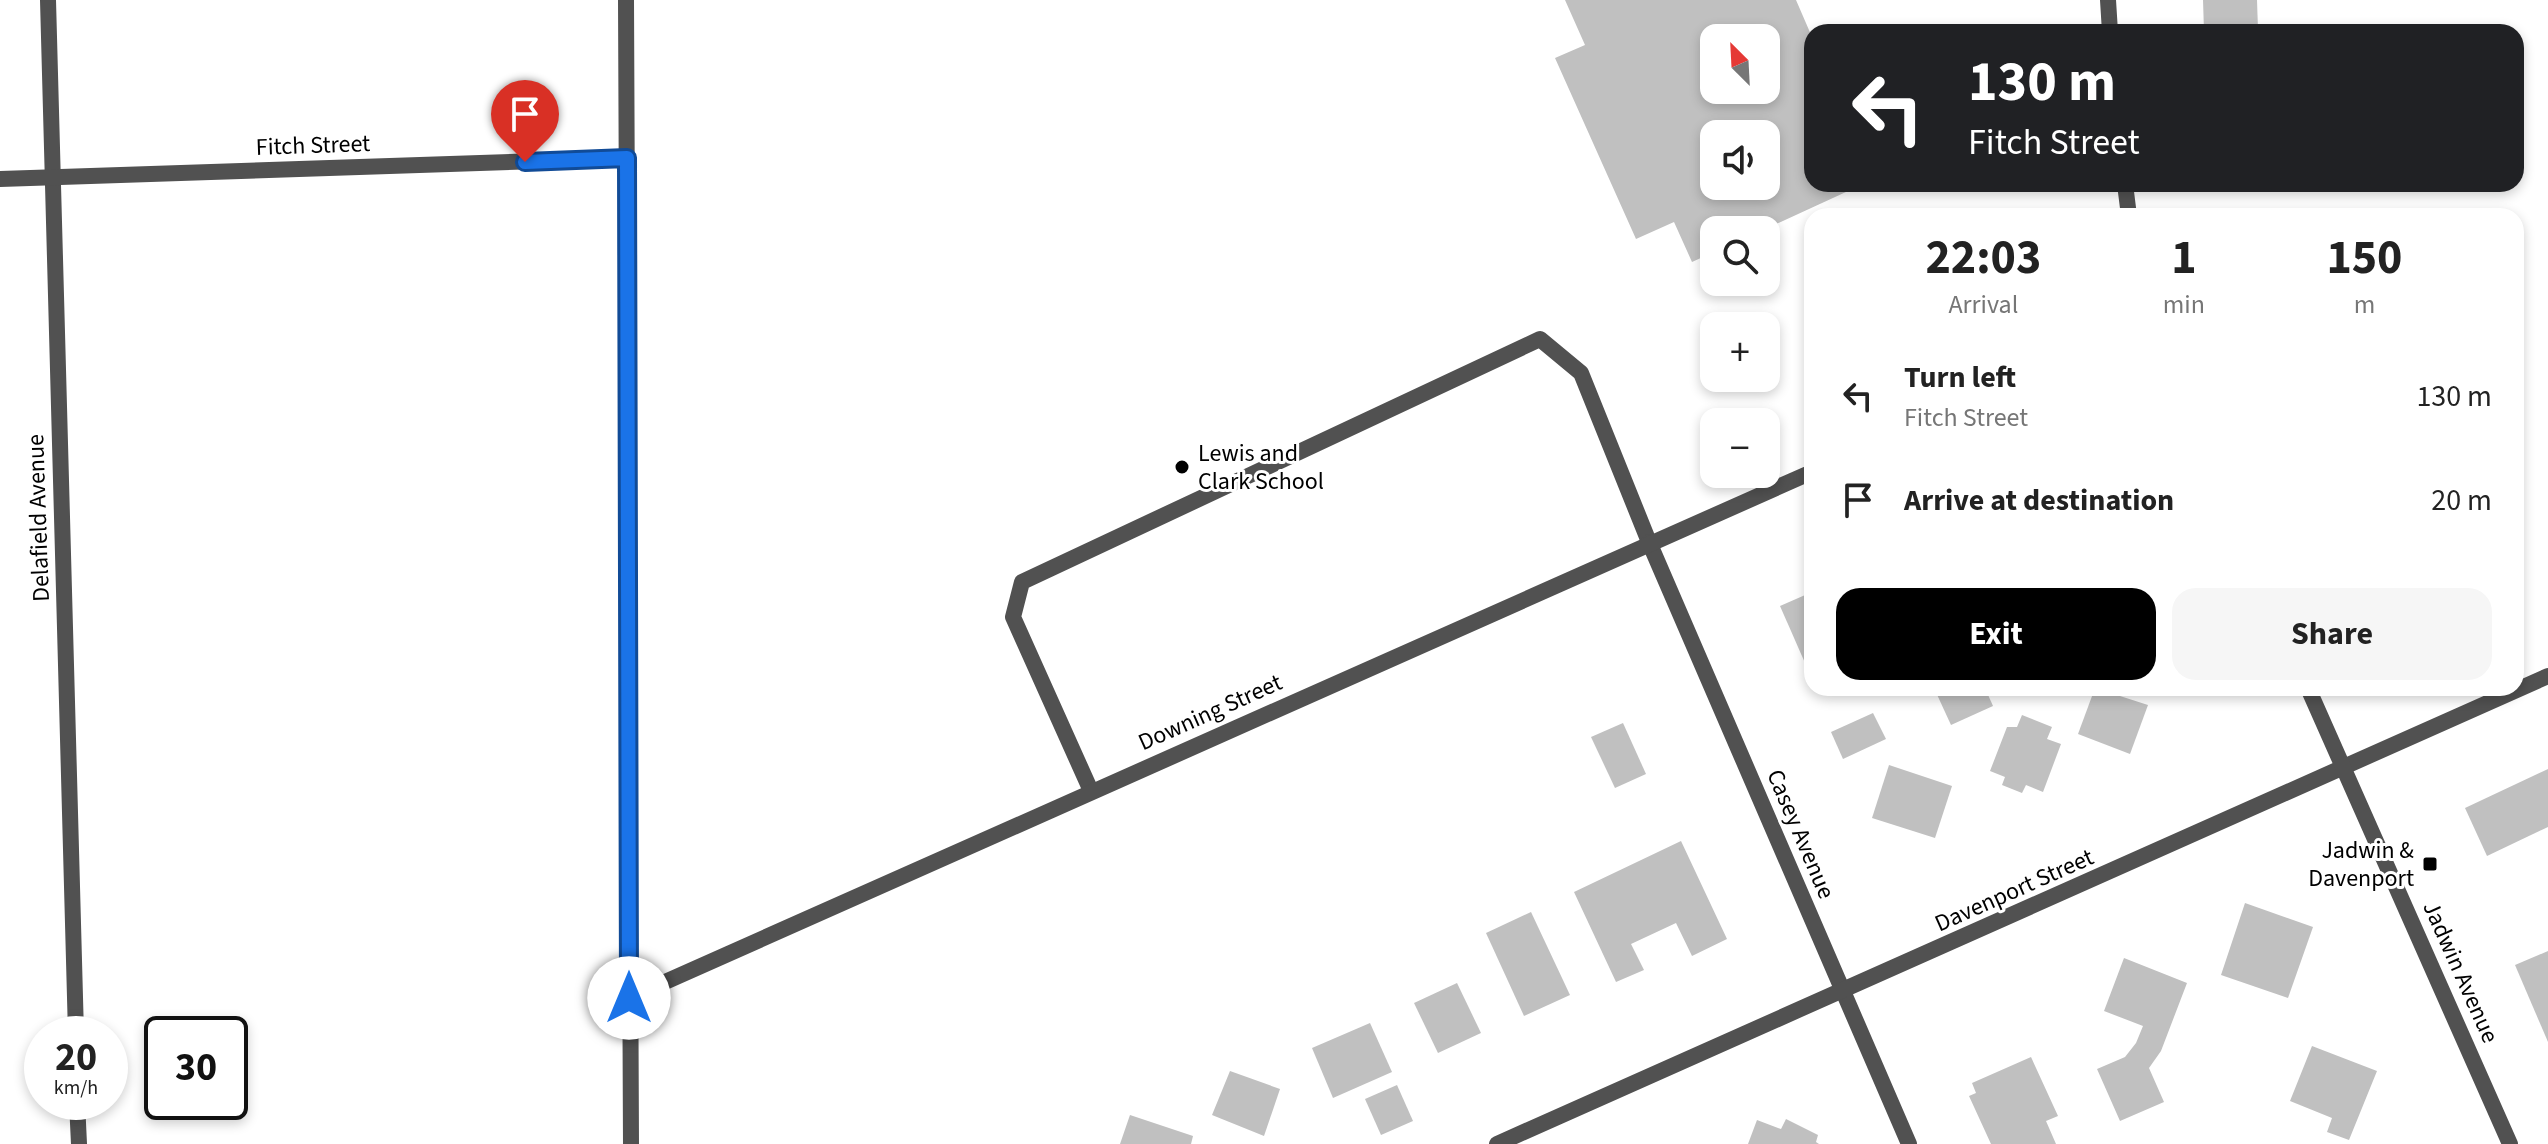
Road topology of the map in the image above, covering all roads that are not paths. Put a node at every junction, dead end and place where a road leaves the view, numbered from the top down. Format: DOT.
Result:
graph roads {
  1 [pos="48,0"];
  2 [pos="626,0"];
  3 [pos="2108,0"];
  4 [pos="2110,24"];
  5 [pos="627,158"];
  6 [pos="53,177"];
  7 [pos="0,179"];
  8 [pos="1804,475"];
  9 [pos="1649,542"];
  10 [pos="2548,676"];
  11 [pos="2524,687"];
  12 [pos="2312,696"];
  13 [pos="2503,696"];
  14 [pos="2344,767"];
  15 [pos="1091,791"];
  16 [pos="1843,992"];
  17 [pos="629,998"];
  18 [pos="76,1016"];
  19 [pos="78,1120"];
  20 [pos="79,1144"];
  21 [pos="631,1144"];
  22 [pos="1497,1144"];
  23 [pos="1909,1144"];
  24 [pos="2510,1144"];
  1 -- 6 [label="street, Delafield Avenue"];
  2 -- 5 [label="street"];
  3 -- 4 [label="street"];
  5 -- 6 [label="street, Fitch Street"];
  5 -- 17 [label="street"];
  6 -- 7 [label="street, Fitch Street"];
  6 -- 18 [label="street, Delafield Avenue"];
  8 -- 9 [label="street, Downing Street"];
  9 -- 15 [label="street, Downing Street"];
  9 -- 15 [label="street, Casey Avenue"];
  9 -- 16 [label="street, Casey Avenue"];
  10 -- 11 [label="street, Davenport Street"];
  12 -- 14 [label="street, Jadwin Avenue"];
  13 -- 14 [label="street, Davenport Street"];
  14 -- 16 [label="street, Davenport Street"];
  14 -- 24 [label="street, Jadwin Avenue"];
  15 -- 17 [label="street, Downing Street"];
  16 -- 22 [label="street, Davenport Street"];
  16 -- 23 [label="street, Casey Avenue"];
  17 -- 21 [label="street"];
  19 -- 20 [label="street"];
}
